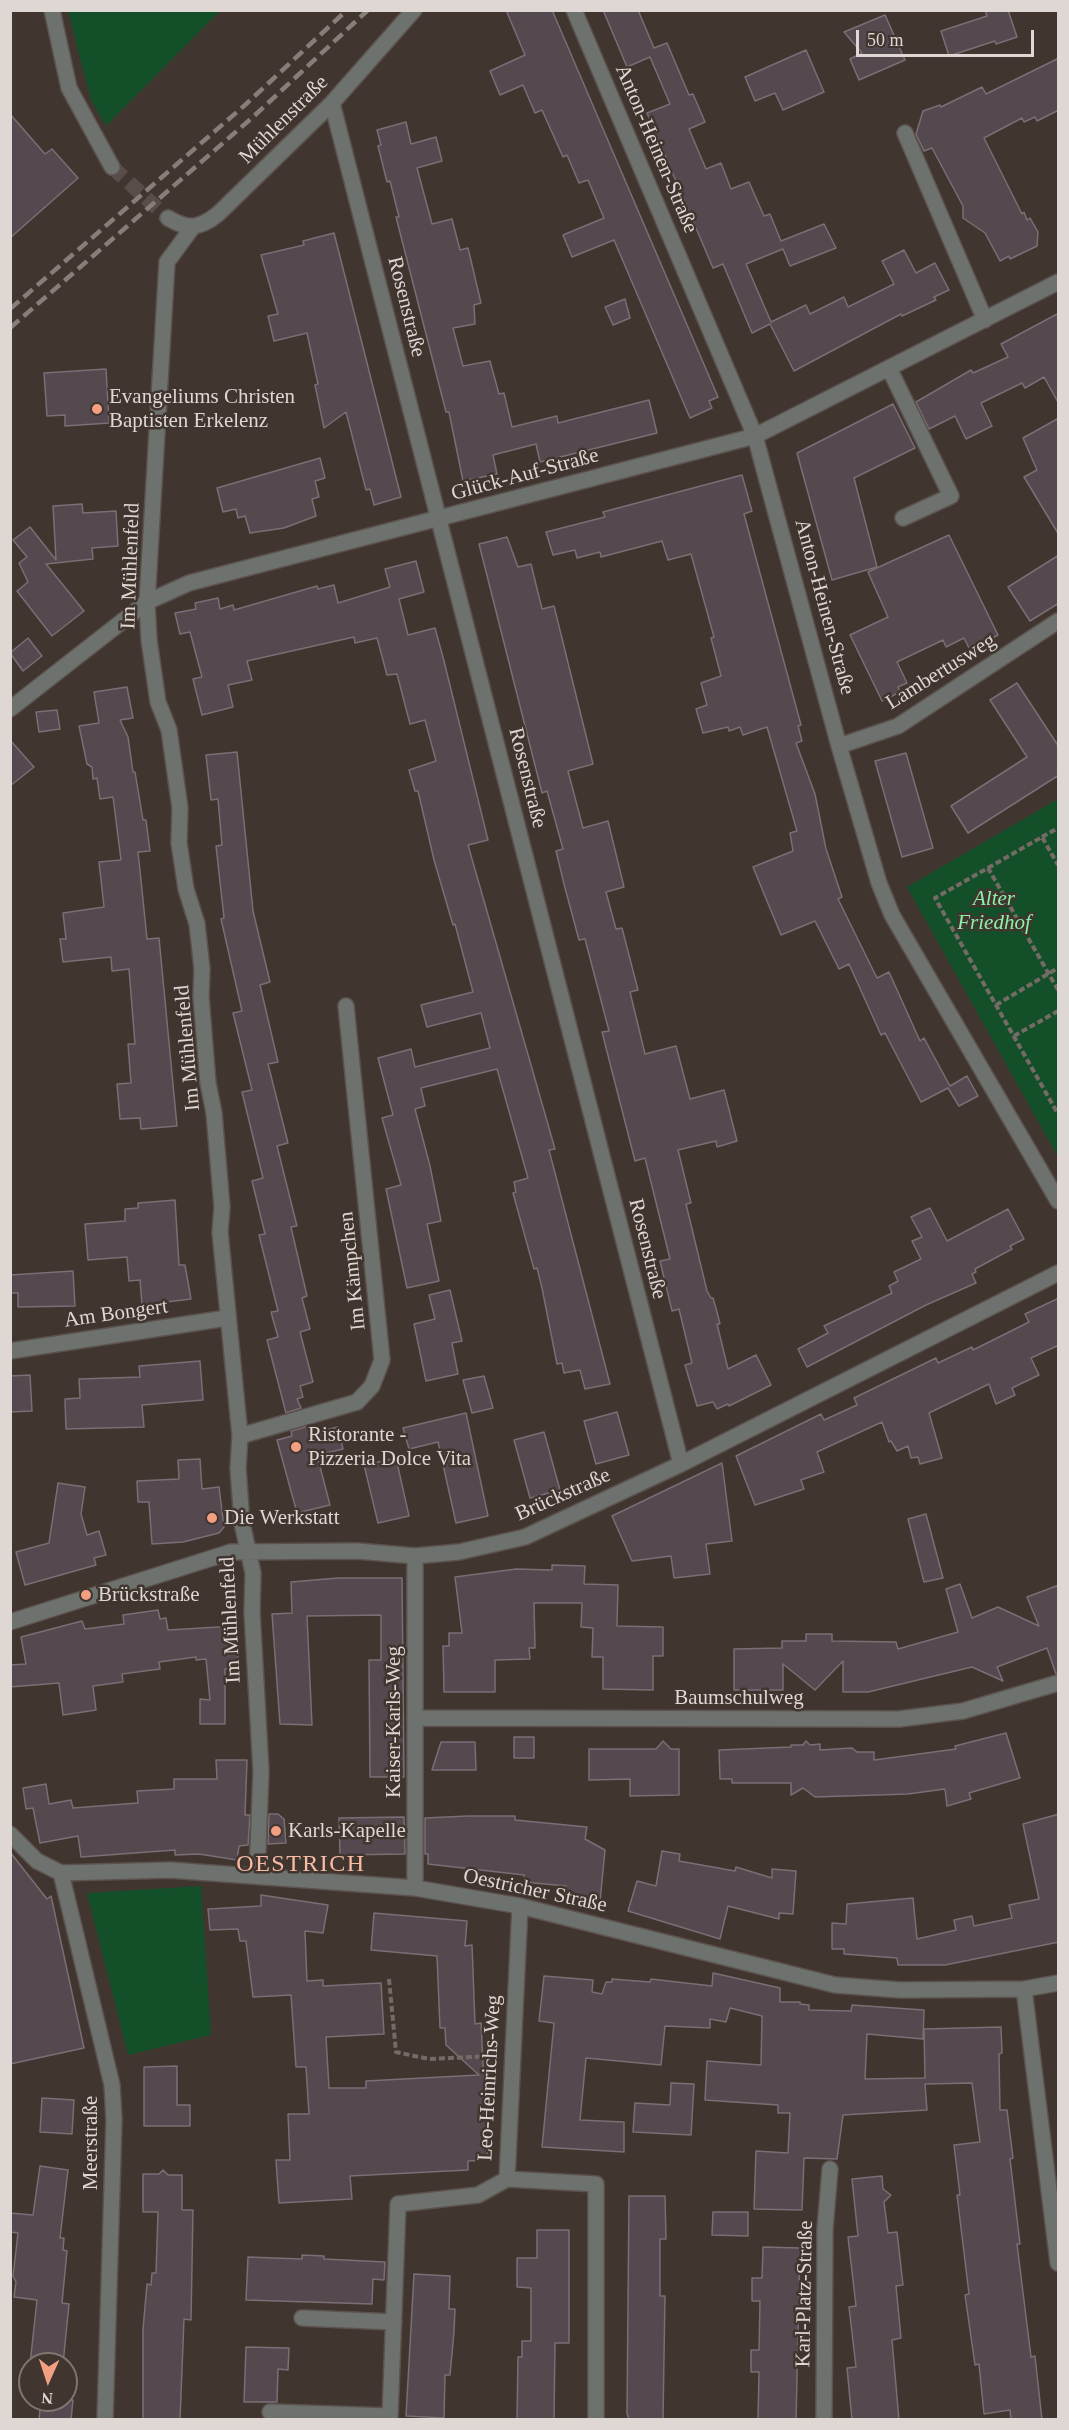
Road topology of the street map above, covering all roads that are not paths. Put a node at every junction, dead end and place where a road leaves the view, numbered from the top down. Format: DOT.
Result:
graph roads {
  1 [pos="52,10"];
  2 [pos="414,10"];
  3 [pos="574,10"];
  4 [pos="332,103"];
  5 [pos="905,133"];
  6 [pos="112,167"];
  7 [pos="168,218"];
  8 [pos="192,228"];
  9 [pos="1059,282"];
  10 [pos="985,320"];
  11 [pos="889,368"];
  12 [pos="755,436"];
  13 [pos="903,518"];
  14 [pos="439,520"];
  15 [pos="147,602"];
  16 [pos="1059,621"];
  17 [pos="10,709"];
  18 [pos="839,746"];
  19 [pos="346,1006"];
  20 [pos="1059,1200"];
  21 [pos="1059,1273"];
  22 [pos="227,1318"];
  23 [pos="10,1350"];
  24 [pos="240,1436"];
  25 [pos="681,1464"];
  26 [pos="249,1550"];
  27 [pos="415,1556"];
  28 [pos="10,1622"];
  29 [pos="1059,1683"];
  30 [pos="415,1718"];
  31 [pos="10,1834"];
  32 [pos="61,1873"];
  33 [pos="257,1875"];
  34 [pos="415,1888"];
  35 [pos="520,1906"];
  36 [pos="1059,1983"];
  37 [pos="1024,1989"];
  38 [pos="830,2169"];
  39 [pos="507,2179"];
  40 [pos="1059,2263"];
  41 [pos="302,2318"];
  42 [pos="394,2322"];
  43 [pos="270,2412"];
  44 [pos="105,2420"];
  45 [pos="596,2420"];
  46 [pos="824,2420"];
  1 -- 6 [label="street"];
  2 -- 4 [label="street, Mühlenstraße"];
  3 -- 12 [label="street, Anton-Heinen-Straße"];
  4 -- 8 [label="street, Mühlenstraße"];
  4 -- 14 [label="street, Rosenstraße"];
  5 -- 10 [label="street"];
  7 -- 8 [label="street"];
  8 -- 15 [label="street, Im Mühlenfeld"];
  9 -- 10 [label="street, Glück-Auf-Straße"];
  10 -- 11 [label="street, Glück-Auf-Straße"];
  11 -- 12 [label="street, Glück-Auf-Straße"];
  11 -- 13 [label="street"];
  12 -- 14 [label="street, Glück-Auf-Straße"];
  12 -- 18 [label="street, Anton-Heinen-Straße"];
  14 -- 15 [label="street, Glück-Auf-Straße"];
  14 -- 25 [label="street, Rosenstraße"];
  15 -- 17 [label="street, Glück-Auf-Straße"];
  15 -- 22 [label="street, Im Mühlenfeld"];
  16 -- 18 [label="street, Lambertusweg"];
  18 -- 20 [label="street, Anton-Heinen-Straße"];
  19 -- 24 [label="street, Im Kämpchen"];
  21 -- 25 [label="street, Brückstraße"];
  22 -- 23 [label="street, Am Bongert"];
  22 -- 24 [label="street, Im Mühlenfeld"];
  24 -- 26 [label="street, Im Mühlenfeld"];
  25 -- 27 [label="street, Brückstraße"];
  26 -- 27 [label="street, Brückstraße"];
  26 -- 28 [label="street, Brückstraße"];
  26 -- 33 [label="street, Im Mühlenfeld"];
  27 -- 30 [label="street, Kaiser-Karls-Weg"];
  29 -- 30 [label="street, Baumschulweg"];
  30 -- 34 [label="street, Kaiser-Karls-Weg"];
  31 -- 32 [label="street"];
  32 -- 33 [label="street, Oestricher Straße"];
  32 -- 44 [label="street, Meerstraße"];
  33 -- 34 [label="street, Oestricher Straße"];
  34 -- 35 [label="street, Oestricher Straße"];
  35 -- 37 [label="street, Oestricher Straße"];
  35 -- 39 [label="street, Leo-Heinrichs-Weg"];
  36 -- 37 [label="street, Oestricher Straße"];
  37 -- 40 [label="street"];
  38 -- 46 [label="street, Karl-Platz-Straße"];
  39 -- 42 [label="street"];
  39 -- 45 [label="street, Leo-Heinrichs-Weg"];
  41 -- 42 [label="street"];
  42 -- 43 [label="street"];
}
